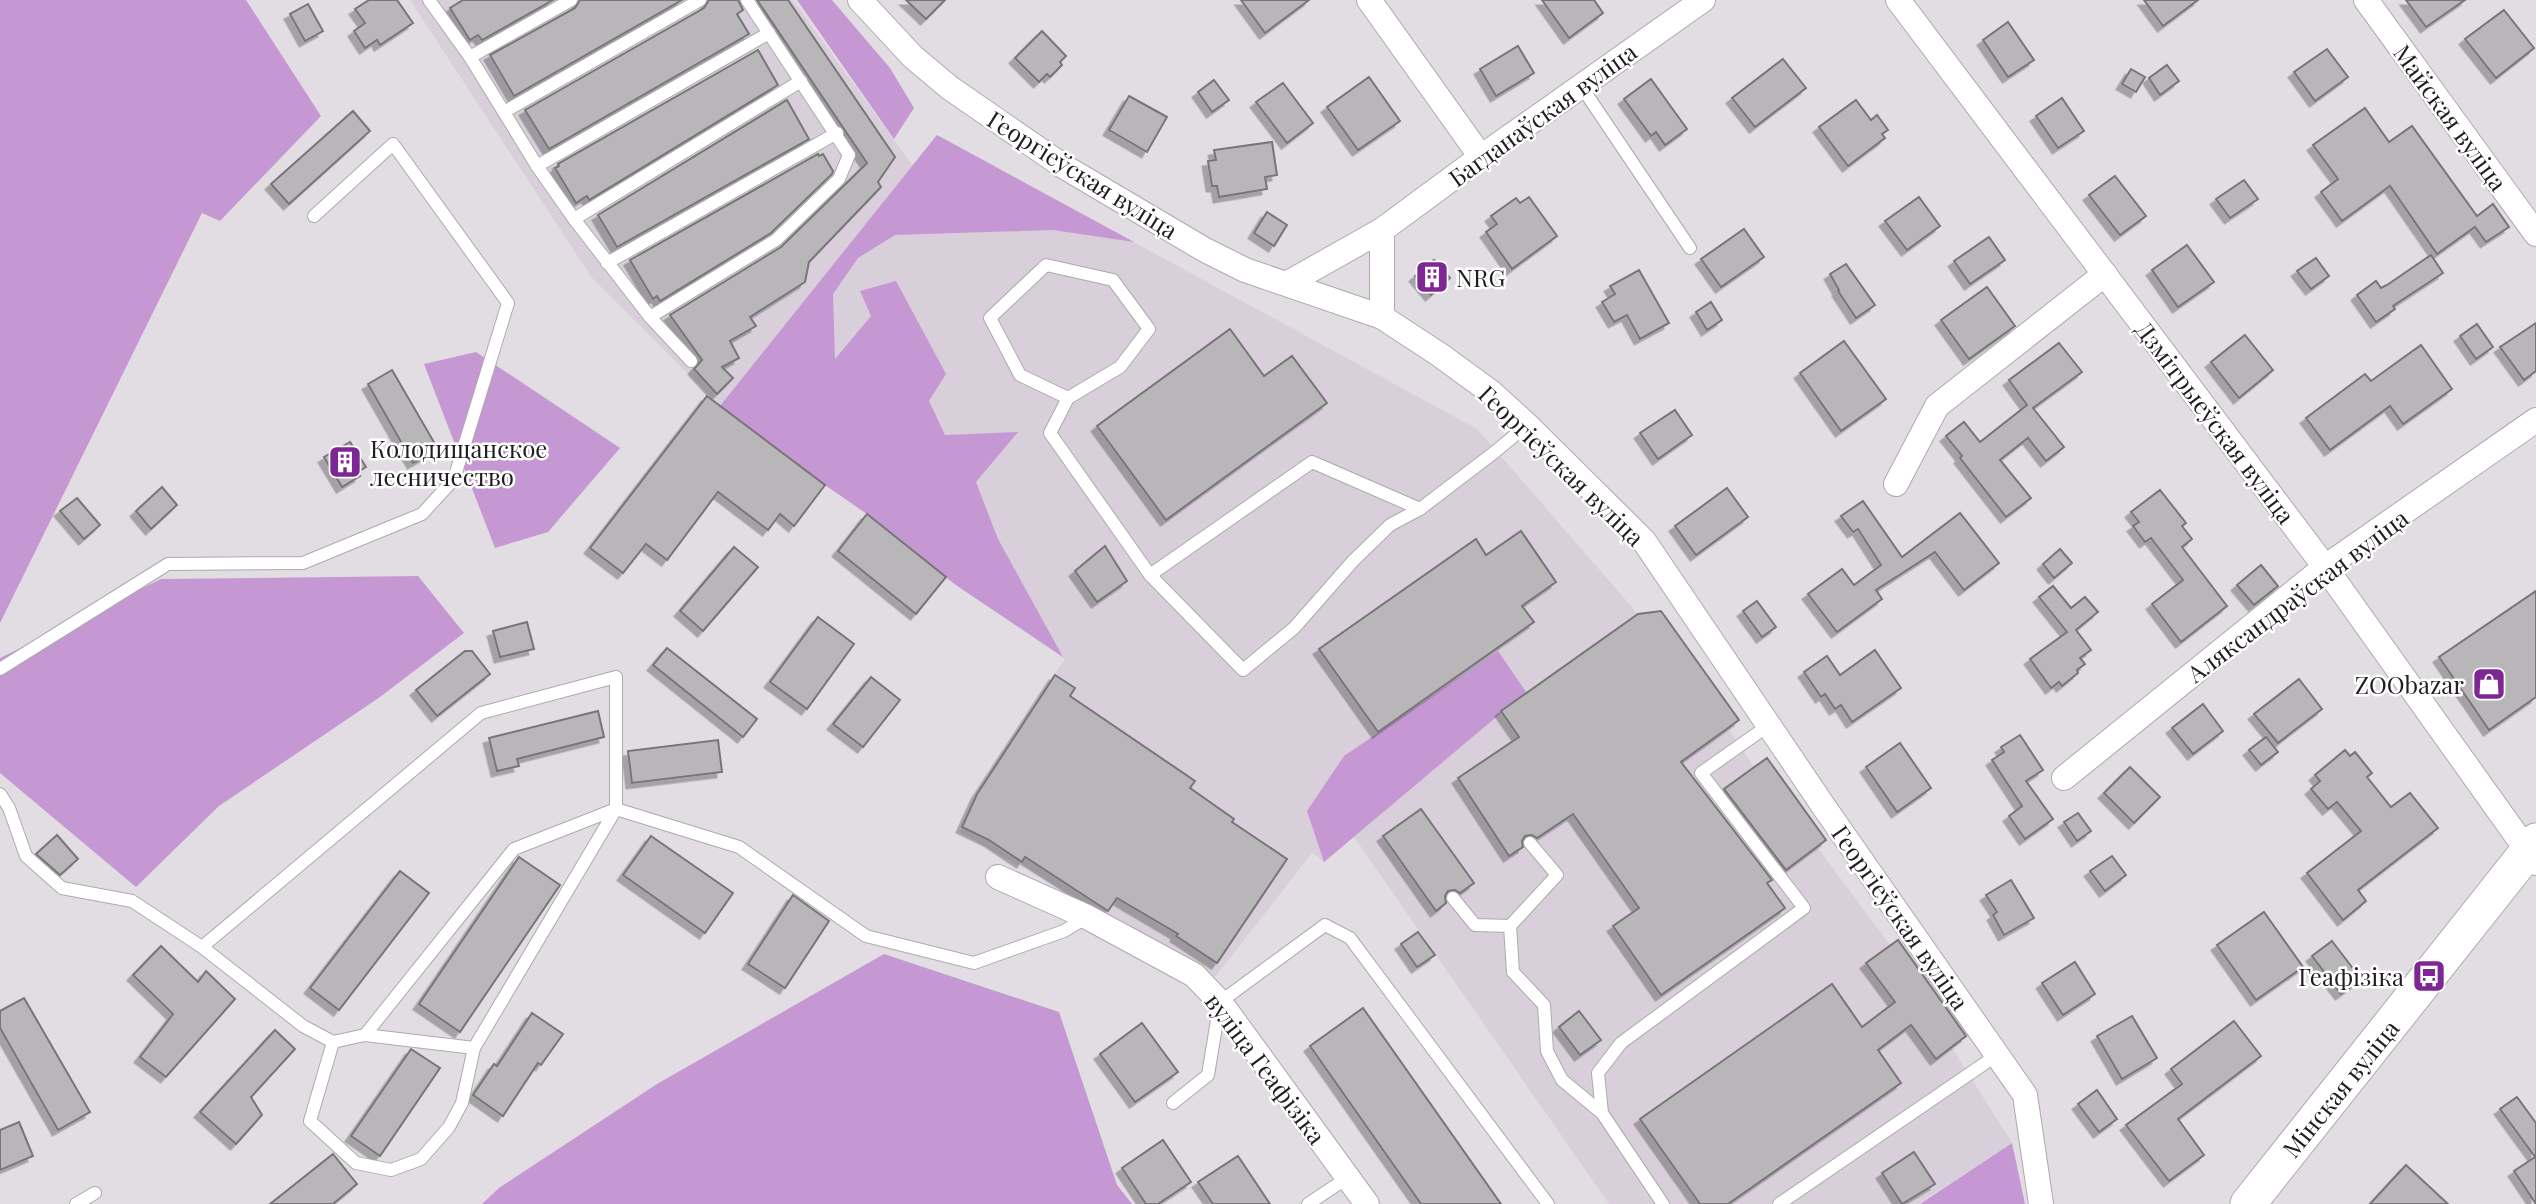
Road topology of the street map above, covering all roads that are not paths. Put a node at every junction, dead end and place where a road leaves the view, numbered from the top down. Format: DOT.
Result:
graph roads {
  1 [pos="571,0"];
  2 [pos="700,0"];
  3 [pos="747,0"];
  4 [pos="860,0"];
  5 [pos="1369,0"];
  6 [pos="1703,0"];
  7 [pos="1898,0"];
  8 [pos="2366,0"];
  9 [pos="435,2"];
  10 [pos="769,33"];
  11 [pos="471,57"];
  12 [pos="802,81"];
  13 [pos="1581,86"];
  14 [pos="504,112"];
  15 [pos="837,133"];
  16 [pos="1481,157"];
  17 [pos="537,166"];
  18 [pos="314,216"];
  19 [pos="574,219"];
  20 [pos="1382,230"];
  21 [pos="2536,234"];
  22 [pos="1690,248"];
  23 [pos="607,263"];
  24 [pos="2105,274"];
  25 [pos="1288,283"];
  26 [pos="650,317"];
  27 [pos="1382,317"];
  28 [pos="691,361"];
  29 [pos="1068,398"];
  30 [pos="2536,420"];
  31 [pos="1527,425"];
  32 [pos="1896,484"];
  33 [pos="1420,509"];
  34 [pos="2325,567"];
  35 [pos="1150,575"];
  36 [pos="0,668"];
  37 [pos="1769,726"];
  38 [pos="2064,778"];
  39 [pos="0,793"];
  40 [pos="616,810"];
  41 [pos="1530,842"];
  42 [pos="2533,851"];
  43 [pos="998,877"];
  44 [pos="1453,898"];
  45 [pos="1087,917"];
  46 [pos="1510,926"];
  47 [pos="202,947"];
  48 [pos="1220,1002"];
  49 [pos="365,1035"];
  50 [pos="333,1042"];
  51 [pos="474,1048"];
  52 [pos="1997,1055"];
  53 [pos="1173,1103"];
  54 [pos="1602,1113"];
  55 [pos="1347,1178"];
  56 [pos="94,1193"];
  57 [pos="76,1204"];
  58 [pos="1308,1204"];
  59 [pos="1367,1204"];
  60 [pos="1548,1204"];
  61 [pos="1664,1204"];
  62 [pos="1779,1204"];
  63 [pos="2041,1204"];
  64 [pos="2248,1204"];
  1 -- 11 [label="lane"];
  2 -- 14 [label="lane"];
  3 -- 10 [label="lane"];
  4 -- 25 [label="street, Георгіеўская вуліца"];
  5 -- 16 [label="street"];
  6 -- 13 [label="street, Багданаўская вуліца"];
  7 -- 24 [label="street, Дзмітрыеўская вуліца"];
  8 -- 21 [label="street, Майская вуліца"];
  9 -- 11 [label="lane"];
  10 -- 12 [label="lane"];
  10 -- 17 [label="lane"];
  11 -- 14 [label="lane"];
  12 -- 15 [label="lane"];
  12 -- 19 [label="lane"];
  13 -- 16 [label="street, Багданаўская вуліца"];
  13 -- 22 [label="lane"];
  14 -- 17 [label="lane"];
  15 -- 23 [label="lane"];
  15 -- 26 [label="lane"];
  16 -- 20 [label="street, Багданаўская вуліца"];
  17 -- 19 [label="lane"];
  18 -- 36 [label="lane"];
  19 -- 23 [label="lane"];
  20 -- 25 [label="street, Багданаўская вуліца"];
  20 -- 27 [label="street"];
  23 -- 26 [label="lane"];
  24 -- 32 [label="street"];
  24 -- 34 [label="street, Дзмітрыеўская вуліца"];
  25 -- 27 [label="street, Георгіеўская вуліца"];
  26 -- 28 [label="lane"];
  27 -- 31 [label="street, Георгіеўская вуліца"];
  29 -- 29 [label="lane"];
  29 -- 35 [label="lane"];
  30 -- 34 [label="street, Аляксандраўская вуліца"];
  31 -- 33 [label="lane"];
  31 -- 37 [label="street, Георгіеўская вуліца"];
  33 -- 35 [label="lane"];
  33 -- 35 [label="lane"];
  34 -- 38 [label="street, Аляксандраўская вуліца"];
  34 -- 42 [label="street, Дзмітрыеўская вуліца"];
  37 -- 52 [label="street, Георгіеўская вуліца"];
  37 -- 54 [label="lane"];
  39 -- 47 [label="lane"];
  40 -- 45 [label="lane"];
  40 -- 47 [label="lane"];
  40 -- 49 [label="lane"];
  40 -- 51 [label="lane"];
  41 -- 46 [label="lane"];
  42 -- 64 [label="main road, Мінская вуліца"];
  43 -- 45 [label="street, вуліца Геафізіка"];
  44 -- 46 [label="lane"];
  45 -- 48 [label="street, вуліца Геафізіка"];
  46 -- 54 [label="lane"];
  47 -- 50 [label="lane"];
  48 -- 53 [label="lane"];
  48 -- 55 [label="street, вуліца Геафізіка"];
  48 -- 60 [label="lane"];
  49 -- 50 [label="lane"];
  49 -- 51 [label="lane"];
  50 -- 51 [label="lane"];
  52 -- 62 [label="lane"];
  52 -- 63 [label="street, Георгіеўская вуліца"];
  54 -- 61 [label="lane"];
  55 -- 58 [label="lane"];
  55 -- 59 [label="street, вуліца Геафізіка"];
  56 -- 57 [label="lane"];
}
